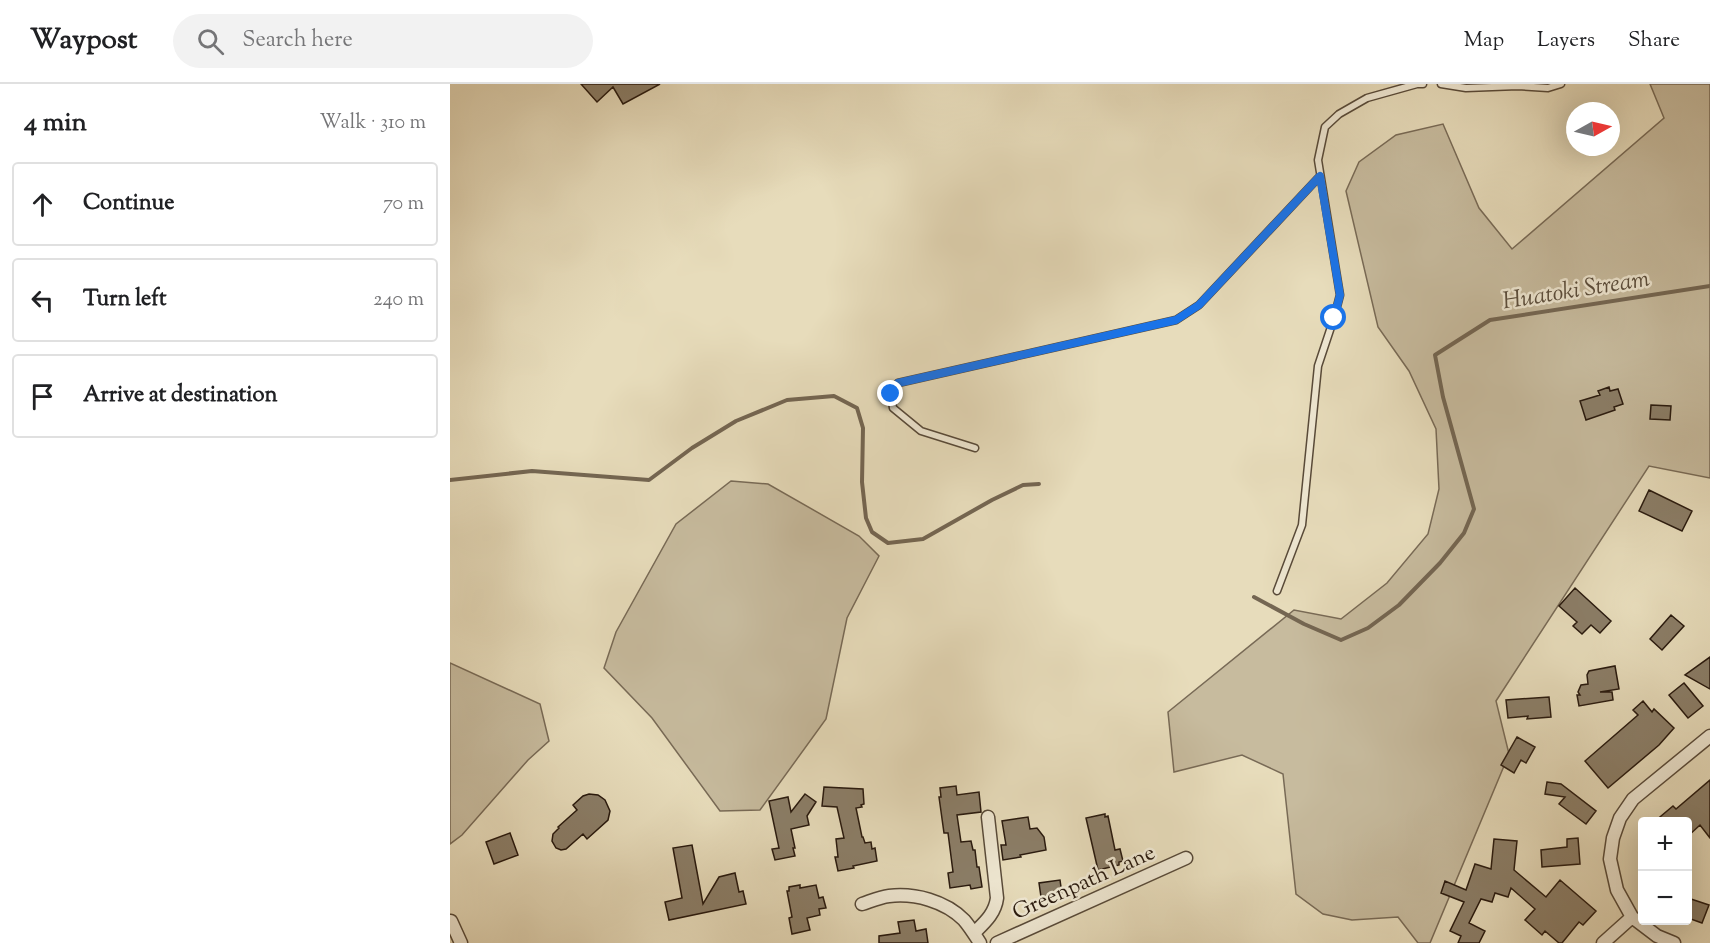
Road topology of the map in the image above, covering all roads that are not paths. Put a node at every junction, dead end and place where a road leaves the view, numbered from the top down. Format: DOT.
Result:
graph roads {
  1 [pos="1423,84"];
  2 [pos="1441,84"];
  3 [pos="1561,84"];
  4 [pos="1320,176"];
  5 [pos="975,448"];
  6 [pos="1277,591"];
  7 [pos="1710,736"];
  8 [pos="988,817"];
  9 [pos="1186,858"];
  10 [pos="862,904"];
  11 [pos="1632,917"];
  12 [pos="451,921"];
  13 [pos="977,938"];
  14 [pos="461,943"];
  15 [pos="998,943"];
  16 [pos="1603,943"];
  17 [pos="1674,943"];
  1 -- 4 [label="lane"];
  2 -- 3 [label="lane"];
  4 -- 5 [label="lane"];
  4 -- 6 [label="lane"];
  7 -- 11 [label="street"];
  8 -- 13 [label="street"];
  9 -- 15 [label="street, Greenpath Lane"];
  10 -- 13 [label="street"];
  11 -- 16 [label="street"];
  11 -- 17 [label="street"];
  12 -- 14 [label="street"];
}
